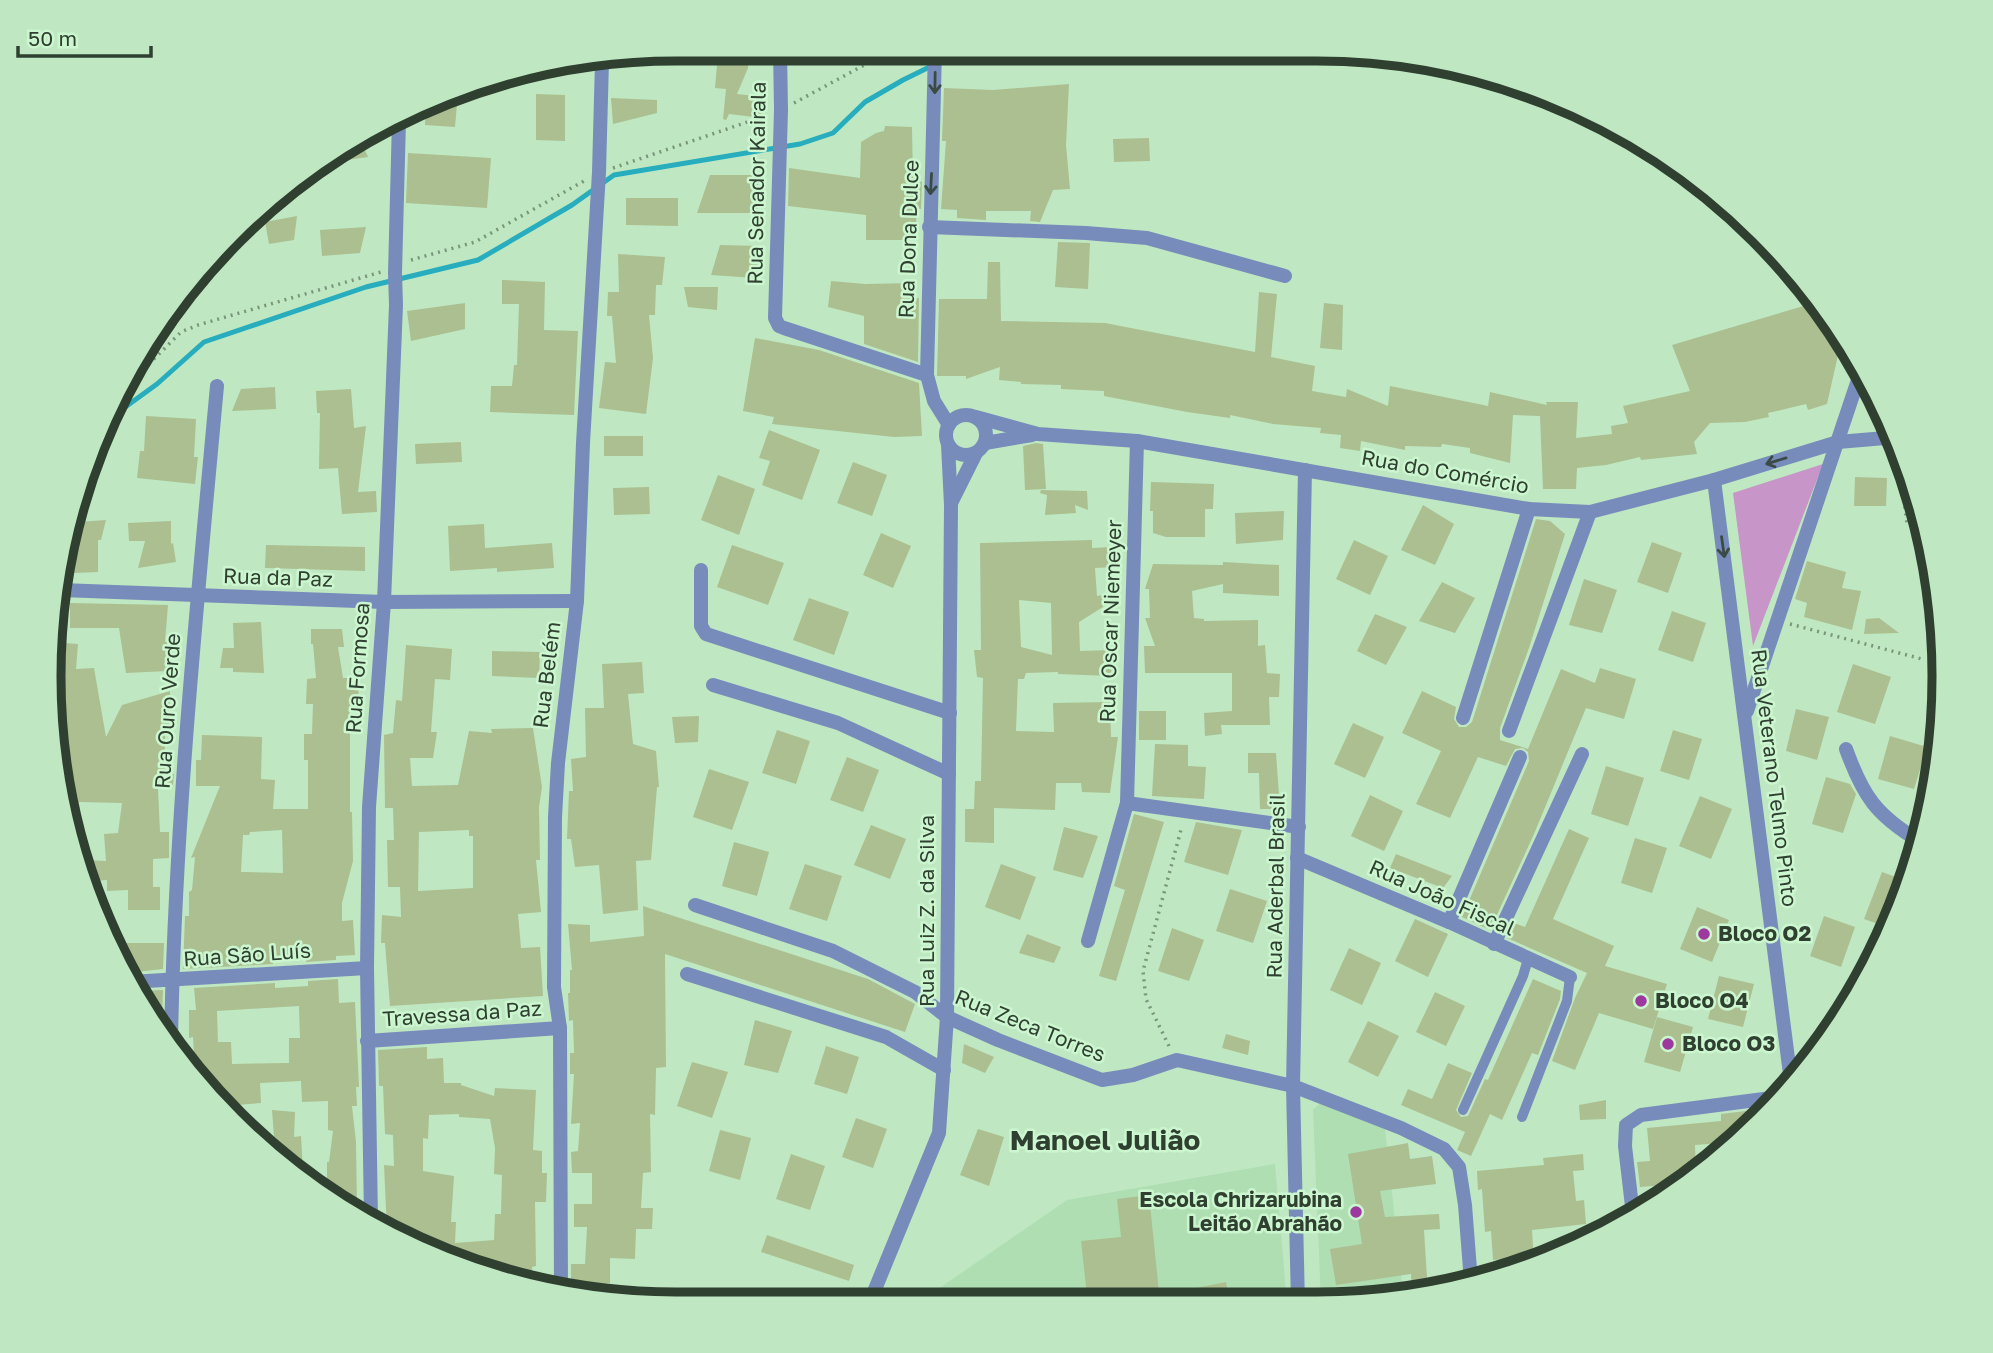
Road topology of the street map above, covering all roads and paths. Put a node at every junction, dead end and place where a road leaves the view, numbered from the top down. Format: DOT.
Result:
graph roads {
  1 [pos="780,61"];
  2 [pos="872,61"];
  3 [pos="935,61"];
  4 [pos="602,66"];
  5 [pos="781,110"];
  6 [pos="399,128"];
  7 [pos="599,173"];
  8 [pos="929,228"];
  9 [pos="395,269"];
  10 [pos="1285,276"];
  11 [pos="144,369"];
  12 [pos="927,375"];
  13 [pos="1857,384"];
  14 [pos="217,386"];
  15 [pos="976,417"];
  16 [pos="949,425"];
  17 [pos="1038,434"];
  18 [pos="1884,439"];
  19 [pos="1137,441"];
  20 [pos="1838,442"];
  21 [pos="948,445"];
  22 [pos="980,448"];
  23 [pos="1305,470"];
  24 [pos="1714,480"];
  25 [pos="1903,492"];
  26 [pos="951,505"];
  27 [pos="1529,509"];
  28 [pos="1590,512"];
  29 [pos="1908,529"];
  30 [pos="701,570"];
  31 [pos="68,590"];
  32 [pos="198,596"];
  33 [pos="577,601"];
  34 [pos="384,602"];
  35 [pos="1778,621"];
  36 [pos="1927,660"];
  37 [pos="713,685"];
  38 [pos="950,713"];
  39 [pos="1745,716"];
  40 [pos="1463,718"];
  41 [pos="1509,731"];
  42 [pos="1846,749"];
  43 [pos="1582,754"];
  44 [pos="1520,757"];
  45 [pos="949,774"];
  46 [pos="1127,803"];
  47 [pos="1186,811"];
  48 [pos="1299,827"];
  49 [pos="1911,836"];
  50 [pos="1297,858"];
  51 [pos="695,905"];
  52 [pos="1449,922"];
  53 [pos="1088,941"];
  54 [pos="1494,944"];
  55 [pos="1528,959"];
  56 [pos="367,968"];
  57 [pos="687,974"];
  58 [pos="1570,977"];
  59 [pos="172,981"];
  60 [pos="143,982"];
  61 [pos="947,1017"];
  62 [pos="171,1027"];
  63 [pos="560,1028"];
  64 [pos="367,1041"];
  65 [pos="1177,1059"];
  66 [pos="944,1070"];
  67 [pos="1789,1070"];
  68 [pos="1293,1086"];
  69 [pos="1764,1099"];
  70 [pos="1463,1110"];
  71 [pos="1522,1117"];
  72 [pos="1632,1204"];
  73 [pos="371,1210"];
  74 [pos="1470,1272"];
  75 [pos="561,1281"];
  76 [pos="874,1292"];
  77 [pos="1298,1292"];
  1 -- 5 [label="street, Rua Senador Kairala"];
  2 -- 5 [label="path"];
  3 -- 8 [label="street, Rua Dona Dulce, one-way"];
  4 -- 7 [label="street, Rua Belém"];
  5 -- 7 [label="path"];
  5 -- 12 [label="street, Rua Senador Kairala"];
  6 -- 9 [label="street, Rua Formosa"];
  7 -- 9 [label="path"];
  7 -- 33 [label="street, Rua Belém"];
  8 -- 10 [label="street"];
  8 -- 12 [label="street, Rua Dona Dulce"];
  9 -- 11 [label="path"];
  9 -- 34 [label="street, Rua Formosa"];
  12 -- 16 [label="street, Rua Dona Dulce"];
  13 -- 20 [label="street"];
  14 -- 32 [label="street, Rua Ouro Verde"];
  15 -- 16 [label="street"];
  15 -- 17 [label="street, Rua do Comércio"];
  15 -- 22 [label="street"];
  16 -- 21 [label="street"];
  17 -- 19 [label="street, Rua do Comércio"];
  17 -- 22 [label="street, Rua do Comércio"];
  18 -- 20 [label="street, Rua do Comércio"];
  19 -- 23 [label="street, Rua do Comércio"];
  19 -- 46 [label="street, Rua Oscar Niemeyer"];
  20 -- 24 [label="street, Rua do Comércio, one-way"];
  20 -- 35 [label="street"];
  21 -- 22 [label="street"];
  21 -- 26 [label="street, Rua Luiz Z. da Silva"];
  22 -- 26 [label="street, Rua Luiz Z. da Silva"];
  23 -- 27 [label="street, Rua do Comércio"];
  23 -- 48 [label="street, Rua Aderbal Brasil"];
  24 -- 28 [label="street, Rua do Comércio"];
  24 -- 39 [label="street, Rua Veterano Telmo Pinto, one-way"];
  25 -- 29 [label="path"];
  26 -- 38 [label="street, Rua Luiz Z. da Silva"];
  27 -- 28 [label="street, Rua do Comércio"];
  27 -- 40 [label="street"];
  28 -- 41 [label="street"];
  30 -- 38 [label="street"];
  31 -- 32 [label="street, Rua da Paz"];
  32 -- 34 [label="street, Rua da Paz"];
  32 -- 59 [label="street, Rua Ouro Verde"];
  33 -- 34 [label="street, Rua da Paz"];
  33 -- 63 [label="street, Rua Belém"];
  34 -- 56 [label="street, Rua Formosa"];
  35 -- 36 [label="path"];
  35 -- 39 [label="street"];
  37 -- 45 [label="street"];
  38 -- 45 [label="street, Rua Luiz Z. da Silva"];
  39 -- 67 [label="street, Rua Veterano Telmo Pinto"];
  42 -- 49 [label="street"];
  43 -- 54 [label="street"];
  44 -- 52 [label="street"];
  45 -- 61 [label="street, Rua Luiz Z. da Silva"];
  46 -- 47 [label="street"];
  46 -- 53 [label="street, Rua Oscar Niemeyer"];
  47 -- 48 [label="street"];
  47 -- 65 [label="path"];
  48 -- 50 [label="street, Rua Aderbal Brasil"];
  50 -- 52 [label="street, Rua João Fiscal"];
  50 -- 68 [label="street, Rua Aderbal Brasil"];
  51 -- 61 [label="street, Rua Zeca Torres"];
  52 -- 54 [label="street, Rua João Fiscal"];
  54 -- 55 [label="street, Rua João Fiscal"];
  55 -- 58 [label="street, Rua João Fiscal"];
  55 -- 70 [label="lane"];
  56 -- 59 [label="street, Rua São Luís"];
  56 -- 64 [label="street, Rua Formosa"];
  57 -- 66 [label="street"];
  58 -- 71 [label="lane"];
  59 -- 60 [label="street, Rua São Luís"];
  59 -- 62 [label="street, Rua Ouro Verde"];
  61 -- 65 [label="street, Rua Zeca Torres"];
  61 -- 66 [label="street, Rua Luiz Z. da Silva"];
  63 -- 64 [label="street, Travessa da Paz"];
  63 -- 75 [label="street, Rua Belém"];
  64 -- 73 [label="street, Rua Formosa"];
  65 -- 68 [label="street"];
  66 -- 76 [label="street, Rua Luiz Z. da Silva"];
  68 -- 74 [label="street"];
  68 -- 77 [label="street, Rua Aderbal Brasil"];
  69 -- 72 [label="street"];
}
